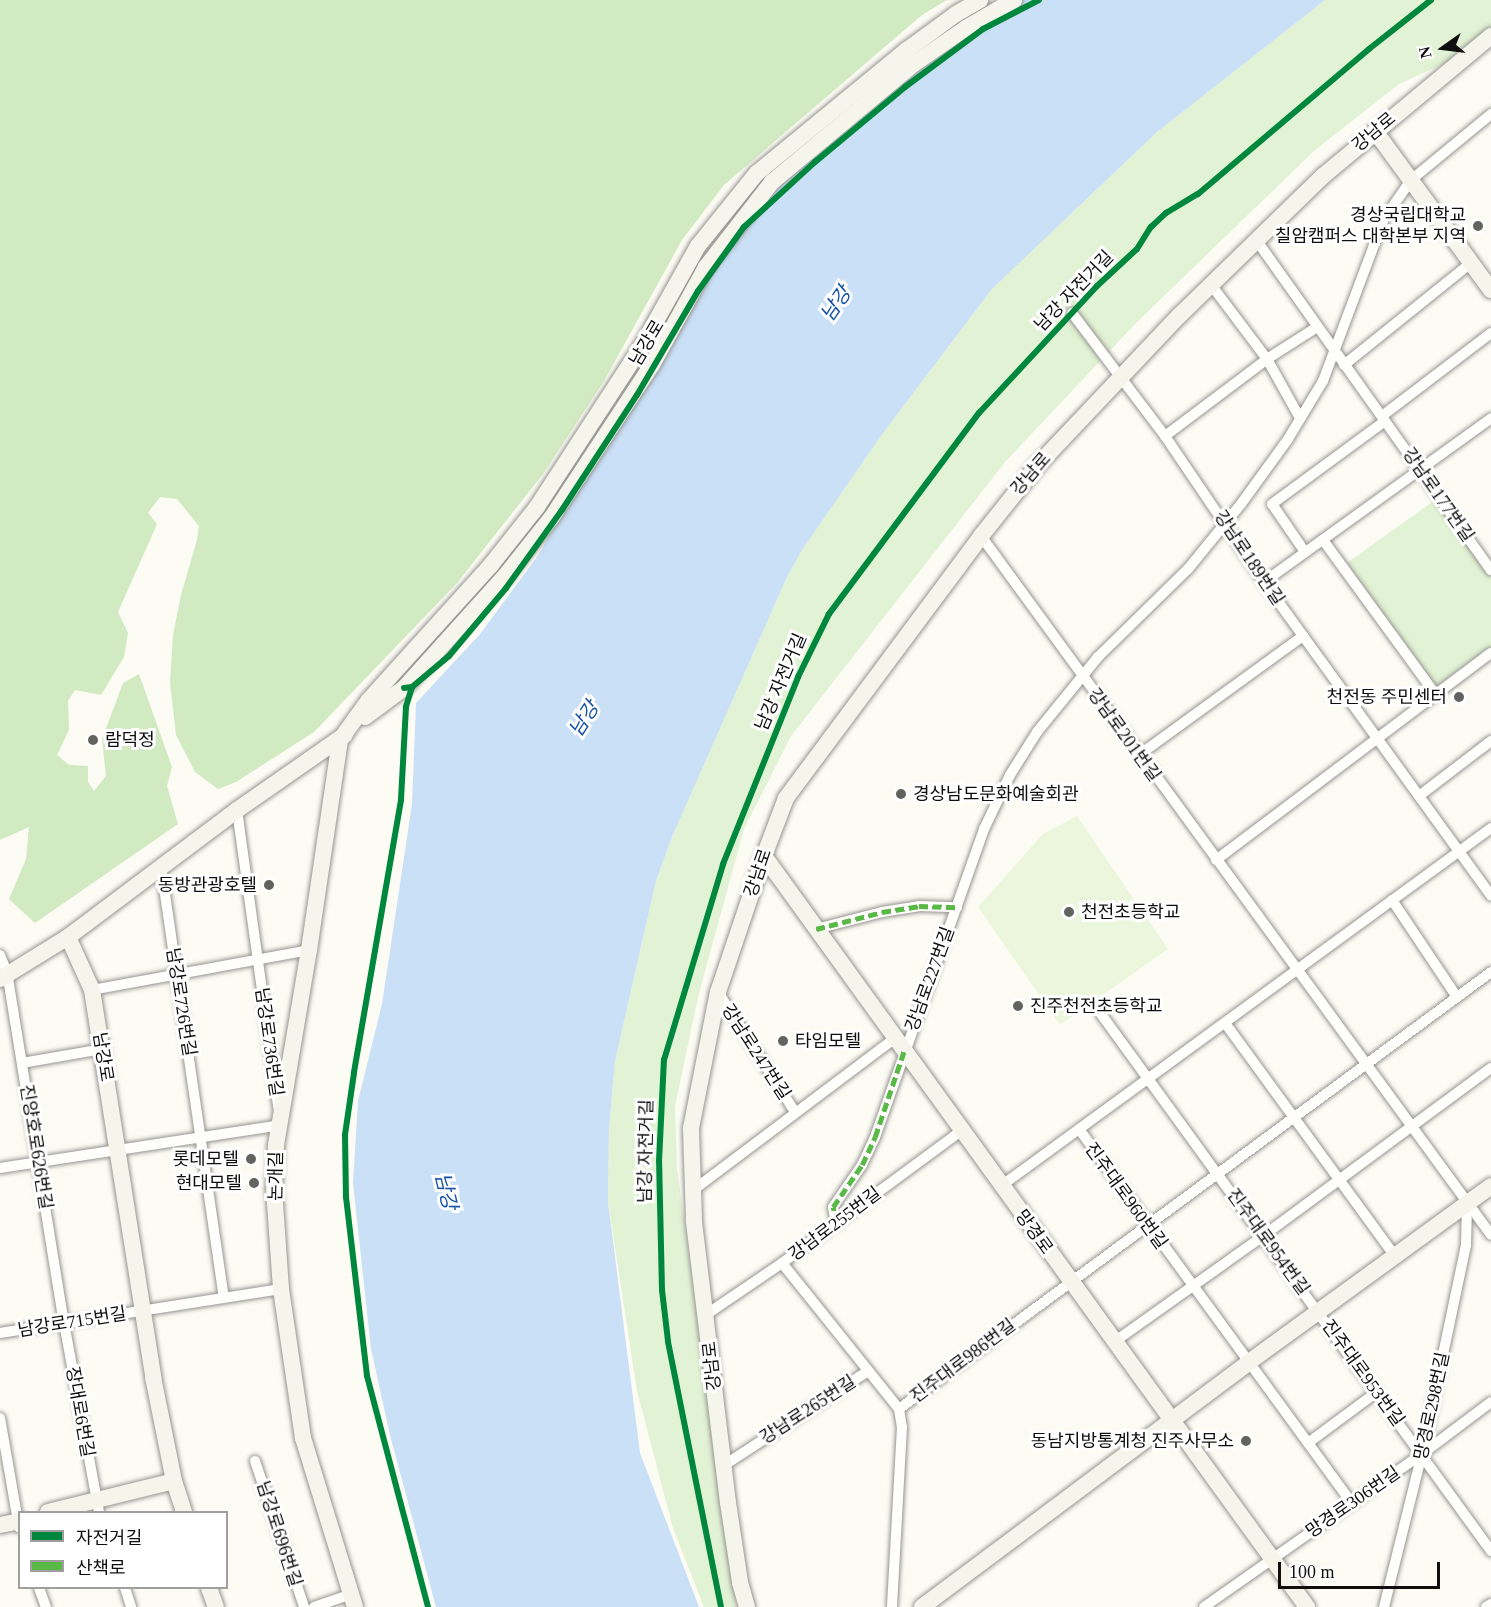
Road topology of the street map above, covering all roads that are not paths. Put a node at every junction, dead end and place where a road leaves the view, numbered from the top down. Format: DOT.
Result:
graph roads {
  1 [pos="980,0"];
  2 [pos="1014,0"];
  3 [pos="1491,36"];
  4 [pos="1491,114"];
  5 [pos="1375,131"];
  6 [pos="1411,180"];
  7 [pos="1257,241"];
  8 [pos="1471,263"];
  9 [pos="1212,286"];
  10 [pos="1491,290"];
  11 [pos="1072,314"];
  12 [pos="1317,327"];
  13 [pos="1491,333"];
  14 [pos="1334,350"];
  15 [pos="1267,359"];
  16 [pos="1344,365"];
  17 [pos="1122,378"];
  18 [pos="1300,418"];
  19 [pos="1383,418"];
  20 [pos="1491,418"];
  21 [pos="1166,436"];
  22 [pos="1419,469"];
  23 [pos="1226,522"];
  24 [pos="981,536"];
  25 [pos="1323,540"];
  26 [pos="1305,552"];
  27 [pos="1491,570"];
  28 [pos="1264,582"];
  29 [pos="1303,636"];
  30 [pos="1491,653"];
  31 [pos="1081,677"];
  32 [pos="1436,695"];
  33 [pos="1377,739"];
  34 [pos="340,740"];
  35 [pos="1491,741"];
  36 [pos="1139,755"];
  37 [pos="1419,796"];
  38 [pos="237,810"];
  39 [pos="1491,828"];
  40 [pos="1459,852"];
  41 [pos="764,856"];
  42 [pos="1216,860"];
  43 [pos="161,867"];
  44 [pos="1491,896"];
  45 [pos="1392,900"];
  46 [pos="957,907"];
  47 [pos="816,929"];
  48 [pos="68,937"];
  49 [pos="309,950"];
  50 [pos="0,955"];
  51 [pos="258,958"];
  52 [pos="1297,970"];
  53 [pos="1491,972"];
  54 [pos="176,974"];
  55 [pos="3,976"];
  56 [pos="92,990"];
  57 [pos="718,992"];
  58 [pos="1457,997"];
  59 [pos="1101,1014"];
  60 [pos="1225,1023"];
  61 [pos="899,1045"];
  62 [pos="102,1049"];
  63 [pos="22,1063"];
  64 [pos="1365,1064"];
  65 [pos="1491,1068"];
  66 [pos="1148,1079"];
  67 [pos="795,1112"];
  68 [pos="1293,1117"];
  69 [pos="280,1125"];
  70 [pos="1411,1127"];
  71 [pos="1079,1129"];
  72 [pos="961,1131"];
  73 [pos="201,1137"];
  74 [pos="118,1149"];
  75 [pos="38,1161"];
  76 [pos="0,1168"];
  77 [pos="1217,1173"];
  78 [pos="1339,1180"];
  79 [pos="1001,1186"];
  80 [pos="1491,1186"];
  81 [pos="692,1191"];
  82 [pos="1467,1203"];
  83 [pos="836,1224"];
  84 [pos="1148,1226"];
  85 [pos="1491,1235"];
  86 [pos="1263,1236"];
  87 [pos="1395,1256"];
  88 [pos="782,1263"];
  89 [pos="1070,1281"];
  90 [pos="1193,1287"];
  91 [pos="281,1289"];
  92 [pos="224,1297"];
  93 [pos="143,1310"];
  94 [pos="1319,1312"];
  95 [pos="707,1314"];
  96 [pos="64,1323"];
  97 [pos="0,1333"];
  98 [pos="1114,1342"];
  99 [pos="1249,1362"];
  100 [pos="868,1371"];
  101 [pos="1377,1392"];
  102 [pos="1491,1402"];
  103 [pos="899,1409"];
  104 [pos="0,1418"];
  105 [pos="1170,1421"];
  106 [pos="1308,1443"];
  107 [pos="1422,1454"];
  108 [pos="255,1461"];
  109 [pos="723,1466"];
  110 [pos="174,1481"];
  111 [pos="1351,1502"];
  112 [pos="97,1507"];
  113 [pos="58,1511"];
  114 [pos="184,1511"];
  115 [pos="18,1517"];
  116 [pos="18,1523"];
  117 [pos="0,1525"];
  118 [pos="1491,1551"];
  119 [pos="1273,1560"];
  120 [pos="740,1582"];
  121 [pos="40,1589"];
  122 [pos="125,1589"];
  123 [pos="210,1589"];
  124 [pos="353,1600"];
  125 [pos="1491,1604"];
  126 [pos="46,1607"];
  127 [pos="131,1607"];
  128 [pos="216,1607"];
  129 [pos="304,1607"];
  130 [pos="314,1607"];
  131 [pos="741,1607"];
  132 [pos="747,1607"];
  133 [pos="760,1607"];
  134 [pos="892,1607"];
  135 [pos="922,1607"];
  136 [pos="1204,1607"];
  137 [pos="1307,1607"];
  138 [pos="1384,1607"];
  139 [pos="1486,1607"];
  1 -- 34 [label="street, 남강로"];
  2 -- 34 [label="street, 남강로"];
  3 -- 5 [label="street, 강남로"];
  4 -- 6 [label="street, 강남로227번길"];
  5 -- 6 [label="street"];
  5 -- 7 [label="street, 강남로"];
  6 -- 8 [label="street"];
  6 -- 14 [label="street, 강남로227번길"];
  7 -- 9 [label="street, 강남로"];
  7 -- 12 [label="street, 강남로177번길"];
  8 -- 10 [label="street"];
  8 -- 16 [label="street"];
  9 -- 15 [label="street"];
  9 -- 17 [label="street, 강남로"];
  11 -- 17 [label="street, 강남로189번길"];
  12 -- 14 [label="street, 강남로177번길"];
  12 -- 15 [label="street"];
  13 -- 19 [label="street"];
  14 -- 16 [label="street, 강남로177번길"];
  14 -- 18 [label="street, 강남로227번길"];
  15 -- 18 [label="street"];
  15 -- 21 [label="street"];
  16 -- 19 [label="street, 강남로177번길"];
  17 -- 21 [label="street, 강남로189번길"];
  17 -- 24 [label="street, 강남로"];
  18 -- 23 [label="street, 강남로227번길"];
  19 -- 22 [label="street, 강남로177번길"];
  19 -- 26 [label="street"];
  20 -- 22 [label="street"];
  21 -- 23 [label="street, 강남로189번길"];
  22 -- 25 [label="street"];
  22 -- 27 [label="street, 강남로177번길"];
  23 -- 28 [label="street, 강남로189번길"];
  23 -- 31 [label="street, 강남로227번길"];
  24 -- 31 [label="street, 강남로201번길"];
  24 -- 41 [label="street, 강남로"];
  25 -- 26 [label="street"];
  25 -- 32 [label="street"];
  26 -- 28 [label="street"];
  28 -- 29 [label="street, 강남로189번길"];
  29 -- 33 [label="street, 강남로189번길"];
  29 -- 36 [label="street"];
  30 -- 32 [label="street"];
  31 -- 36 [label="street, 강남로201번길"];
  31 -- 46 [label="street, 강남로227번길"];
  32 -- 33 [label="street"];
  33 -- 37 [label="street, 강남로189번길"];
  33 -- 42 [label="street"];
  34 -- 38 [label="street, 남강로"];
  34 -- 49 [label="street, 논개길"];
  35 -- 37 [label="street"];
  36 -- 42 [label="street, 강남로201번길"];
  37 -- 40 [label="street, 강남로189번길"];
  38 -- 43 [label="street, 남강로"];
  38 -- 51 [label="street, 남강로736번길"];
  39 -- 40 [label="street"];
  40 -- 44 [label="street, 강남로189번길"];
  40 -- 45 [label="street"];
  41 -- 47 [label="street, 망경로"];
  41 -- 57 [label="street, 강남로"];
  42 -- 52 [label="street, 강남로201번길"];
  43 -- 48 [label="street, 남강로"];
  43 -- 54 [label="street, 남강로726번길"];
  45 -- 52 [label="street"];
  45 -- 58 [label="street"];
  46 -- 47 [label="street, 강남로227번길"];
  46 -- 61 [label="street, 강남로227번길"];
  47 -- 61 [label="street, 망경로"];
  48 -- 55 [label="street"];
  48 -- 56 [label="street, 남강로"];
  49 -- 51 [label="street"];
  49 -- 69 [label="street, 논개길"];
  50 -- 55 [label="street, 진양호로626번길"];
  51 -- 54 [label="street"];
  51 -- 69 [label="street, 남강로736번길"];
  52 -- 60 [label="street"];
  52 -- 64 [label="street, 강남로201번길"];
  53 -- 58 [label="street"];
  54 -- 56 [label="street"];
  54 -- 73 [label="street, 남강로726번길"];
  55 -- 63 [label="street, 진양호로626번길"];
  56 -- 62 [label="street, 남강로"];
  57 -- 67 [label="street, 강남로247번길"];
  57 -- 81 [label="street, 강남로"];
  58 -- 64 [label="street"];
  59 -- 66 [label="street, 진주대로954번길"];
  60 -- 66 [label="street"];
  60 -- 68 [label="street"];
  61 -- 67 [label="street, 강남로247번길"];
  61 -- 72 [label="street, 망경로"];
  61 -- 83 [label="street, 강남로227번길"];
  62 -- 63 [label="street"];
  62 -- 74 [label="street, 남강로"];
  63 -- 75 [label="street, 진양호로626번길"];
  64 -- 68 [label="street"];
  64 -- 70 [label="street, 강남로201번길"];
  65 -- 70 [label="street"];
  66 -- 71 [label="street, 진주대로960번길"];
  66 -- 77 [label="street, 진주대로954번길"];
  67 -- 81 [label="street, 강남로247번길"];
  68 -- 77 [label="street"];
  68 -- 78 [label="street"];
  69 -- 73 [label="street"];
  69 -- 91 [label="street, 논개길"];
  70 -- 78 [label="street"];
  70 -- 82 [label="street, 강남로201번길"];
  71 -- 79 [label="street"];
  71 -- 84 [label="street, 진주대로960번길"];
  72 -- 79 [label="street, 망경로"];
  72 -- 83 [label="street, 강남로255번길"];
  73 -- 74 [label="street"];
  73 -- 92 [label="street, 남강로726번길"];
  74 -- 75 [label="street"];
  74 -- 93 [label="street, 남강로"];
  75 -- 76 [label="street"];
  75 -- 96 [label="street, 진양호로626번길"];
  77 -- 84 [label="street, 진주대로954번길"];
  77 -- 86 [label="street, 진주대로954번길"];
  78 -- 86 [label="street"];
  78 -- 87 [label="street"];
  79 -- 89 [label="street, 망경로"];
  80 -- 82 [label="street"];
  81 -- 95 [label="street, 강남로"];
  82 -- 85 [label="street, 강남로201번길"];
  82 -- 87 [label="street"];
  82 -- 107 [label="street, 망경로298번길"];
  83 -- 88 [label="street, 강남로255번길"];
  84 -- 89 [label="street, 진주대로986번길"];
  84 -- 90 [label="street, 진주대로960번길"];
  86 -- 90 [label="street"];
  86 -- 94 [label="street, 진주대로954번길"];
  87 -- 94 [label="street"];
  88 -- 95 [label="street, 강남로255번길"];
  88 -- 100 [label="street, 강남로265번길"];
  89 -- 98 [label="street, 망경로"];
  89 -- 103 [label="street, 진주대로986번길"];
  90 -- 98 [label="street"];
  90 -- 99 [label="street, 진주대로960번길"];
  91 -- 92 [label="street, 남강로715번길"];
  91 -- 124 [label="street, 논개길"];
  92 -- 93 [label="street, 남강로715번길"];
  93 -- 96 [label="street, 남강로715번길"];
  93 -- 110 [label="street, 남강로"];
  94 -- 99 [label="street"];
  94 -- 101 [label="street, 진주대로953번길"];
  95 -- 109 [label="street, 강남로"];
  96 -- 97 [label="street, 남강로715번길"];
  96 -- 112 [label="street, 장대로6번길"];
  98 -- 105 [label="street, 망경로"];
  99 -- 105 [label="street"];
  99 -- 106 [label="street, 진주대로960번길"];
  100 -- 103 [label="street"];
  100 -- 109 [label="street, 강남로265번길"];
  101 -- 106 [label="street"];
  101 -- 107 [label="street, 진주대로953번길"];
  102 -- 107 [label="street, 망경로306번길"];
  103 -- 134 [label="street, 진주대로986번길"];
  104 -- 115 [label="street"];
  105 -- 119 [label="street, 망경로"];
  105 -- 135 [label="street"];
  106 -- 111 [label="street, 진주대로960번길"];
  107 -- 111 [label="street, 망경로306번길"];
  107 -- 118 [label="street, 진주대로953번길"];
  107 -- 138 [label="street, 망경로298번길"];
  108 -- 129 [label="street, 남강로696번길"];
  109 -- 120 [label="street, 강남로"];
  110 -- 112 [label="street"];
  110 -- 114 [label="street, 남강로"];
  111 -- 119 [label="street, 망경로306번길"];
  112 -- 113 [label="street"];
  116 -- 117 [label="street"];
  119 -- 136 [label="street, 망경로306번길"];
  119 -- 137 [label="street, 망경로"];
  120 -- 131 [label="street"];
  120 -- 132 [label="street, 강남로"];
  120 -- 133 [label="street"];
  121 -- 126 [label="street"];
  122 -- 127 [label="street"];
  123 -- 128 [label="street"];
  124 -- 130 [label="street, 남강로696번길"];
  125 -- 139 [label="street"];
}
